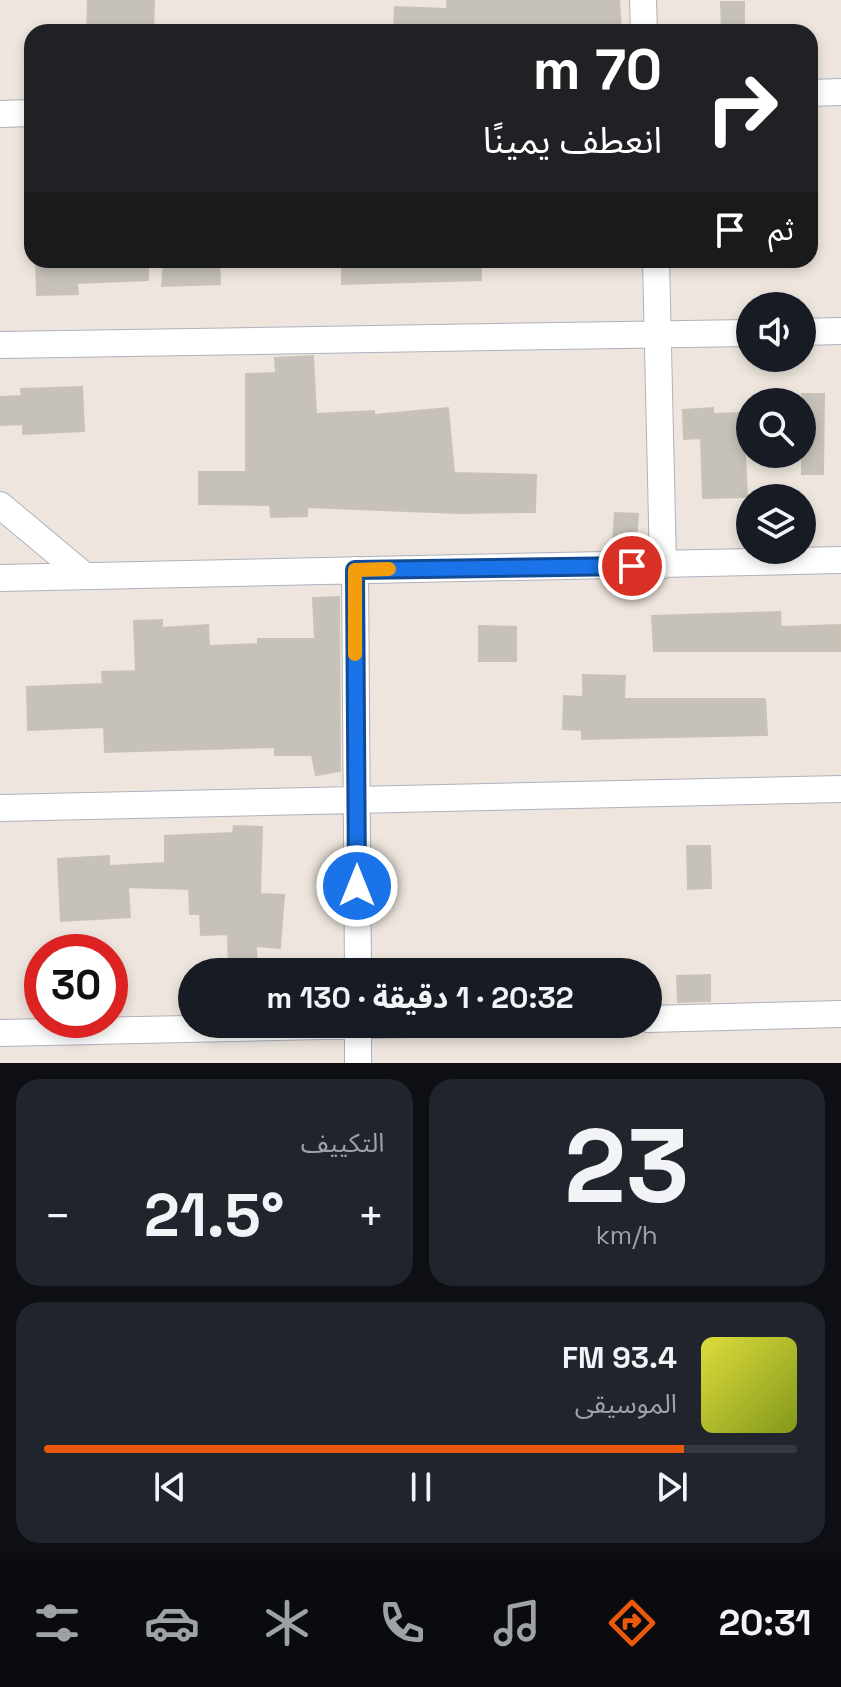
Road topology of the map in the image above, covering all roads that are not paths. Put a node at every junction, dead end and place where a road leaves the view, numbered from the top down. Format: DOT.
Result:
graph roads {
  1 [pos="643,0"];
  2 [pos="644,24"];
  3 [pos="841,92"];
  4 [pos="818,93"];
  5 [pos="24,113"];
  6 [pos="0,114"];
  7 [pos="656,268"];
  8 [pos="841,331"];
  9 [pos="816,332"];
  10 [pos="736,333"];
  11 [pos="660,336"];
  12 [pos="0,345"];
  13 [pos="0,505"];
  14 [pos="841,560"];
  15 [pos="663,565"];
  16 [pos="355,570"];
  17 [pos="85,576"];
  18 [pos="0,578"];
  19 [pos="841,789"];
  20 [pos="356,800"];
  21 [pos="0,808"];
  22 [pos="358,958"];
  23 [pos="841,1014"];
  24 [pos="662,1019"];
  25 [pos="178,1029"];
  26 [pos="0,1033"];
  27 [pos="358,1038"];
  28 [pos="358,1063"];
  1 -- 2 [label="street"];
  3 -- 4 [label="street"];
  5 -- 6 [label="street"];
  7 -- 11 [label="street"];
  8 -- 9 [label="street"];
  10 -- 11 [label="street"];
  11 -- 12 [label="street"];
  11 -- 15 [label="street"];
  13 -- 17 [label="street"];
  14 -- 15 [label="street"];
  15 -- 16 [label="street"];
  16 -- 17 [label="street"];
  16 -- 20 [label="street"];
  17 -- 18 [label="street"];
  19 -- 20 [label="street"];
  20 -- 21 [label="street"];
  20 -- 22 [label="street"];
  23 -- 24 [label="street"];
  25 -- 26 [label="street"];
  27 -- 28 [label="street"];
}
